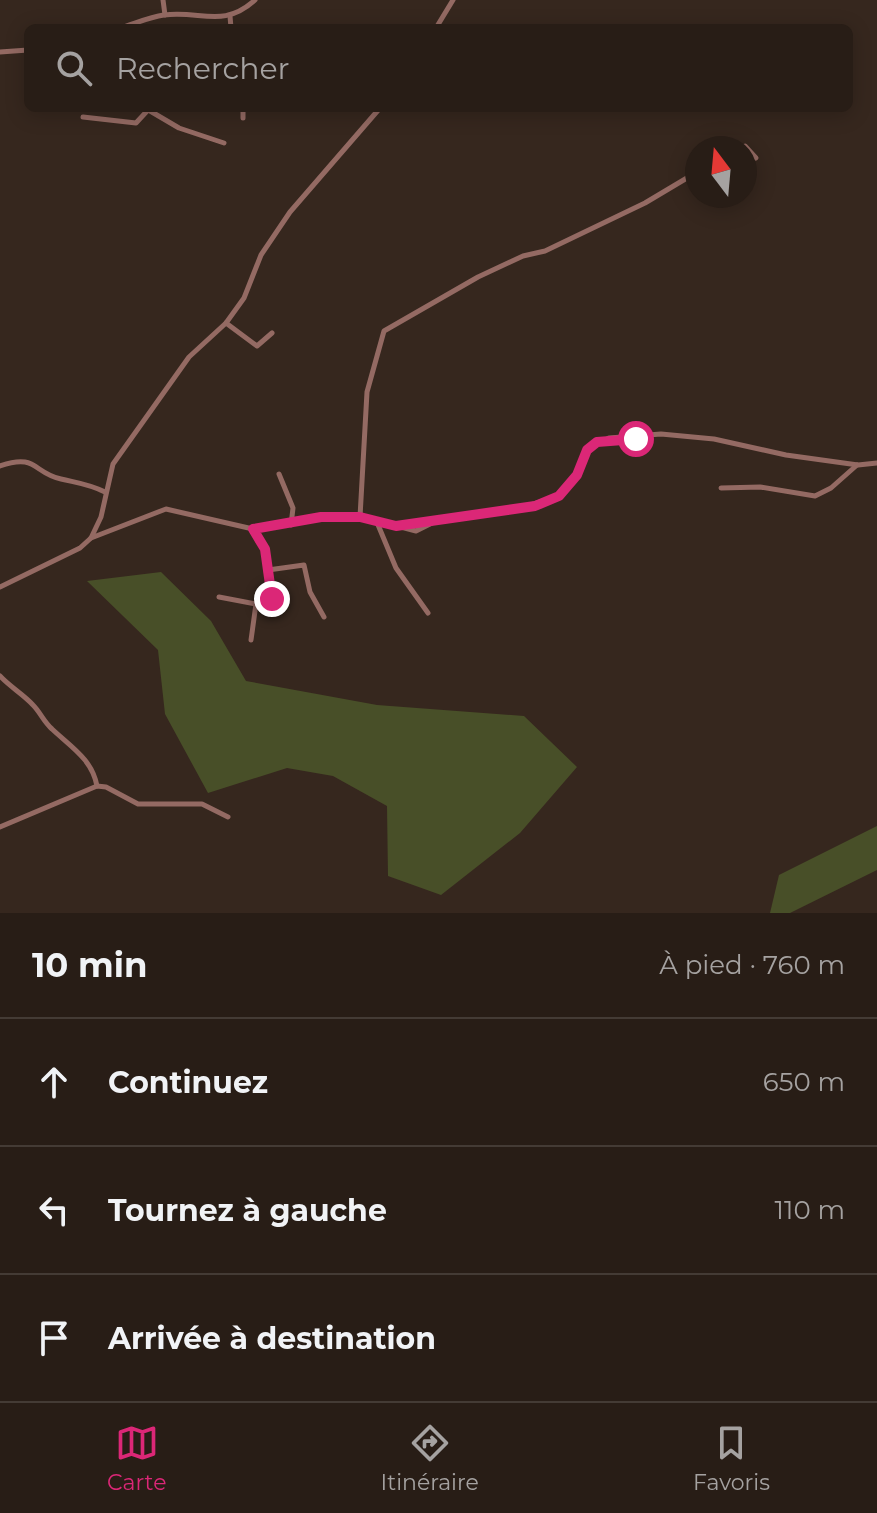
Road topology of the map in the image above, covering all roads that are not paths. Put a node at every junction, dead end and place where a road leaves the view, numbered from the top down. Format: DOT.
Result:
graph roads {
  1 [pos="163,0"];
  2 [pos="255,0"];
  3 [pos="453,0"];
  4 [pos="165,15"];
  5 [pos="230,16"];
  6 [pos="134,24"];
  7 [pos="231,24"];
  8 [pos="438,24"];
  9 [pos="24,50"];
  10 [pos="0,52"];
  11 [pos="144,112"];
  12 [pos="151,112"];
  13 [pos="243,112"];
  14 [pos="377,112"];
  15 [pos="83,117"];
  16 [pos="243,118"];
  17 [pos="224,143"];
  18 [pos="685,179"];
  19 [pos="226,323"];
  20 [pos="272,333"];
  21 [pos="876,462"];
  22 [pos="858,465"];
  23 [pos="0,466"];
  24 [pos="279,474"];
  25 [pos="721,488"];
  26 [pos="105,492"];
  27 [pos="101,517"];
  28 [pos="360,517"];
  29 [pos="375,520"];
  30 [pos="291,525"];
  31 [pos="116,529"];
  32 [pos="253,529"];
  33 [pos="91,538"];
  34 [pos="268,570"];
  35 [pos="0,587"];
  36 [pos="219,597"];
  37 [pos="256,604"];
  38 [pos="428,613"];
  39 [pos="324,617"];
  40 [pos="251,640"];
  41 [pos="0,676"];
  42 [pos="97,786"];
  43 [pos="228,817"];
  44 [pos="0,827"];
  1 -- 4 [label="street"];
  2 -- 5 [label="street"];
  3 -- 8 [label="street"];
  4 -- 5 [label="street"];
  4 -- 6 [label="street"];
  5 -- 7 [label="street"];
  9 -- 10 [label="street"];
  11 -- 15 [label="street"];
  12 -- 17 [label="street"];
  13 -- 16 [label="street"];
  14 -- 19 [label="street"];
  18 -- 28 [label="street"];
  19 -- 20 [label="street"];
  19 -- 26 [label="street"];
  21 -- 22 [label="street"];
  22 -- 25 [label="street"];
  22 -- 29 [label="street"];
  23 -- 26 [label="street"];
  24 -- 30 [label="street"];
  26 -- 27 [label="street"];
  27 -- 31 [label="street"];
  27 -- 33 [label="street"];
  28 -- 29 [label="street"];
  28 -- 30 [label="street"];
  29 -- 38 [label="street"];
  30 -- 32 [label="street"];
  31 -- 32 [label="street"];
  31 -- 33 [label="street"];
  32 -- 34 [label="street"];
  33 -- 35 [label="street"];
  34 -- 37 [label="street"];
  34 -- 39 [label="street"];
  36 -- 37 [label="street"];
  37 -- 40 [label="street"];
  41 -- 42 [label="street"];
  42 -- 43 [label="street"];
  42 -- 44 [label="street"];
}
